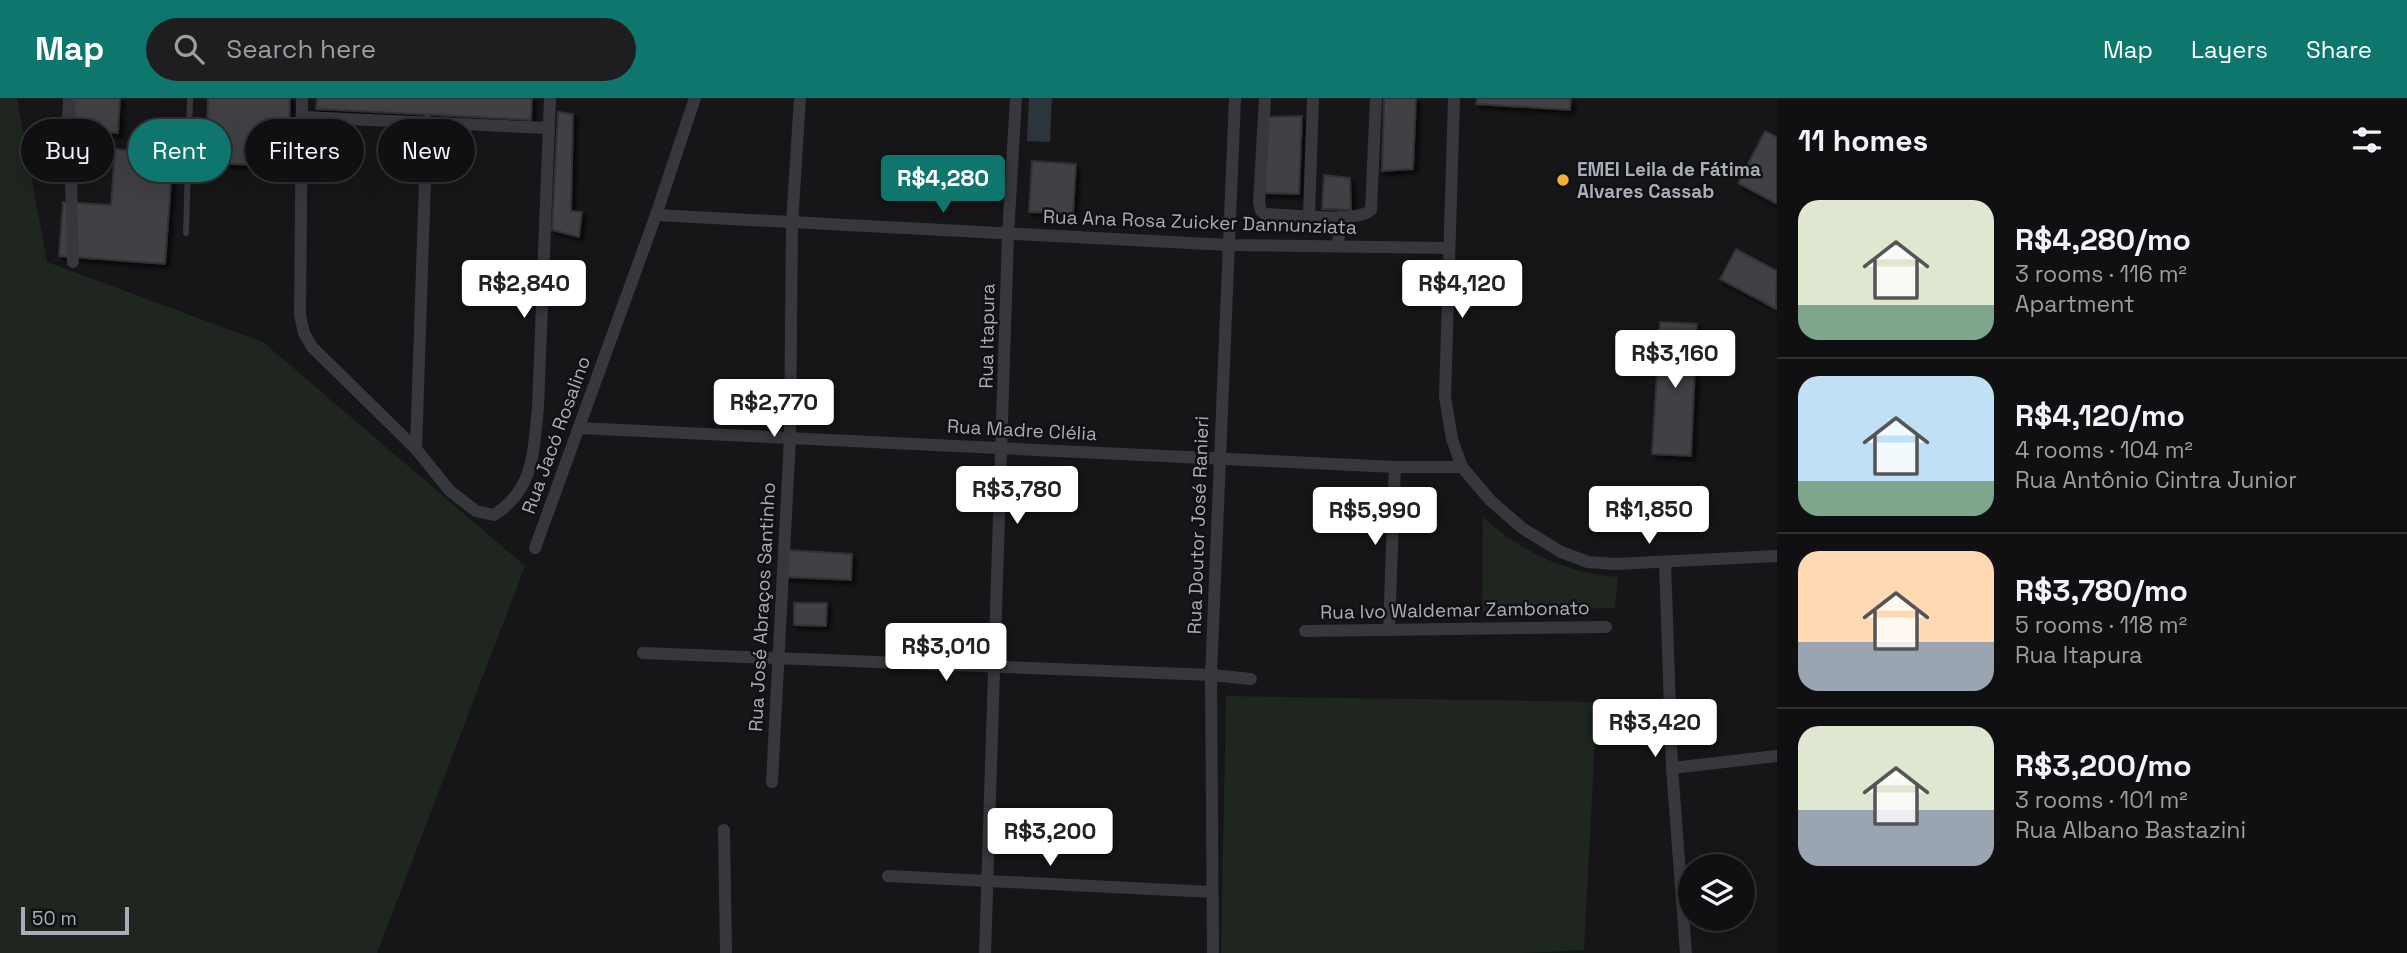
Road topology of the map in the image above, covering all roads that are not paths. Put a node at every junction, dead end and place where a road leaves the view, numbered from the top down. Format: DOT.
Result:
graph roads {
  1 [pos="69,98"];
  2 [pos="190,98"];
  3 [pos="302,98"];
  4 [pos="550,98"];
  5 [pos="695,98"];
  6 [pos="800,98"];
  7 [pos="1016,98"];
  8 [pos="1235,98"];
  9 [pos="1265,98"];
  10 [pos="1313,98"];
  11 [pos="1376,98"];
  12 [pos="1454,98"];
  13 [pos="302,117"];
  14 [pos="378,119"];
  15 [pos="475,124"];
  16 [pos="550,128"];
  17 [pos="425,182"];
  18 [pos="656,215"];
  19 [pos="1309,215"];
  20 [pos="1340,217"];
  21 [pos="792,223"];
  22 [pos="186,233"];
  23 [pos="1009,235"];
  24 [pos="1228,244"];
  25 [pos="1338,246"];
  26 [pos="1449,248"];
  27 [pos="73,262"];
  28 [pos="579,428"];
  29 [pos="790,438"];
  30 [pos="1003,448"];
  31 [pos="416,449"];
  32 [pos="1220,458"];
  33 [pos="1395,467"];
  34 [pos="1462,467"];
  35 [pos="535,548"];
  36 [pos="1777,556"];
  37 [pos="1665,562"];
  38 [pos="1605,627"];
  39 [pos="1389,629"];
  40 [pos="1305,631"];
  41 [pos="643,653"];
  42 [pos="780,659"];
  43 [pos="994,668"];
  44 [pos="1211,675"];
  45 [pos="1251,679"];
  46 [pos="1777,756"];
  47 [pos="1672,768"];
  48 [pos="772,782"];
  49 [pos="724,830"];
  50 [pos="888,876"];
  51 [pos="988,881"];
  52 [pos="1212,892"];
  53 [pos="726,953"];
  54 [pos="985,953"];
  55 [pos="1213,953"];
  56 [pos="1686,953"];
  1 -- 27 [label="street"];
  2 -- 22 [label="lane"];
  3 -- 13 [label="street"];
  4 -- 16 [label="street"];
  5 -- 18 [label="street, Rua Jacó Rosalino"];
  6 -- 21 [label="street, Rua José Abraços Santinho"];
  7 -- 23 [label="street, Rua Itapura"];
  8 -- 24 [label="street, Rua Doutor José Ranieri"];
  9 -- 19 [label="street"];
  10 -- 19 [label="street"];
  11 -- 20 [label="street"];
  12 -- 26 [label="street"];
  13 -- 14 [label="street"];
  13 -- 31 [label="street"];
  15 -- 16 [label="street"];
  16 -- 31 [label="street"];
  17 -- 31 [label="street"];
  18 -- 21 [label="street, Rua Ana Rosa Zuicker Dannunziata"];
  18 -- 28 [label="street, Rua Jacó Rosalino"];
  19 -- 20 [label="street"];
  20 -- 25 [label="street"];
  21 -- 23 [label="street, Rua Ana Rosa Zuicker Dannunziata"];
  21 -- 29 [label="street, Rua José Abraços Santinho"];
  23 -- 24 [label="street, Rua Ana Rosa Zuicker Dannunziata"];
  23 -- 30 [label="street, Rua Itapura"];
  24 -- 25 [label="street, Rua Ana Rosa Zuicker Dannunziata"];
  24 -- 32 [label="street, Rua Doutor José Ranieri"];
  25 -- 26 [label="street, Rua Ana Rosa Zuicker Dannunziata"];
  26 -- 34 [label="street"];
  28 -- 29 [label="street, Rua Madre Clélia"];
  28 -- 35 [label="street, Rua Jacó Rosalino"];
  29 -- 30 [label="street, Rua Madre Clélia"];
  29 -- 42 [label="street, Rua José Abraços Santinho"];
  30 -- 32 [label="street, Rua Madre Clélia"];
  30 -- 43 [label="street, Rua Itapura"];
  32 -- 33 [label="street, Rua Madre Clélia"];
  32 -- 44 [label="street, Rua Doutor José Ranieri"];
  33 -- 34 [label="street, Rua Madre Clélia"];
  33 -- 39 [label="street"];
  34 -- 37 [label="street"];
  36 -- 37 [label="street"];
  37 -- 47 [label="street"];
  38 -- 39 [label="street, Rua Ivo Waldemar Zambonato"];
  39 -- 40 [label="street, Rua Ivo Waldemar Zambonato"];
  41 -- 42 [label="street"];
  42 -- 43 [label="street"];
  42 -- 48 [label="street, Rua José Abraços Santinho"];
  43 -- 44 [label="street"];
  43 -- 51 [label="street, Rua Itapura"];
  44 -- 45 [label="street"];
  44 -- 52 [label="street, Rua Doutor José Ranieri"];
  46 -- 47 [label="street"];
  47 -- 56 [label="street"];
  49 -- 53 [label="street"];
  50 -- 51 [label="street"];
  51 -- 52 [label="street"];
  51 -- 54 [label="street, Rua Itapura"];
  52 -- 55 [label="street, Rua Doutor José Ranieri"];
}
